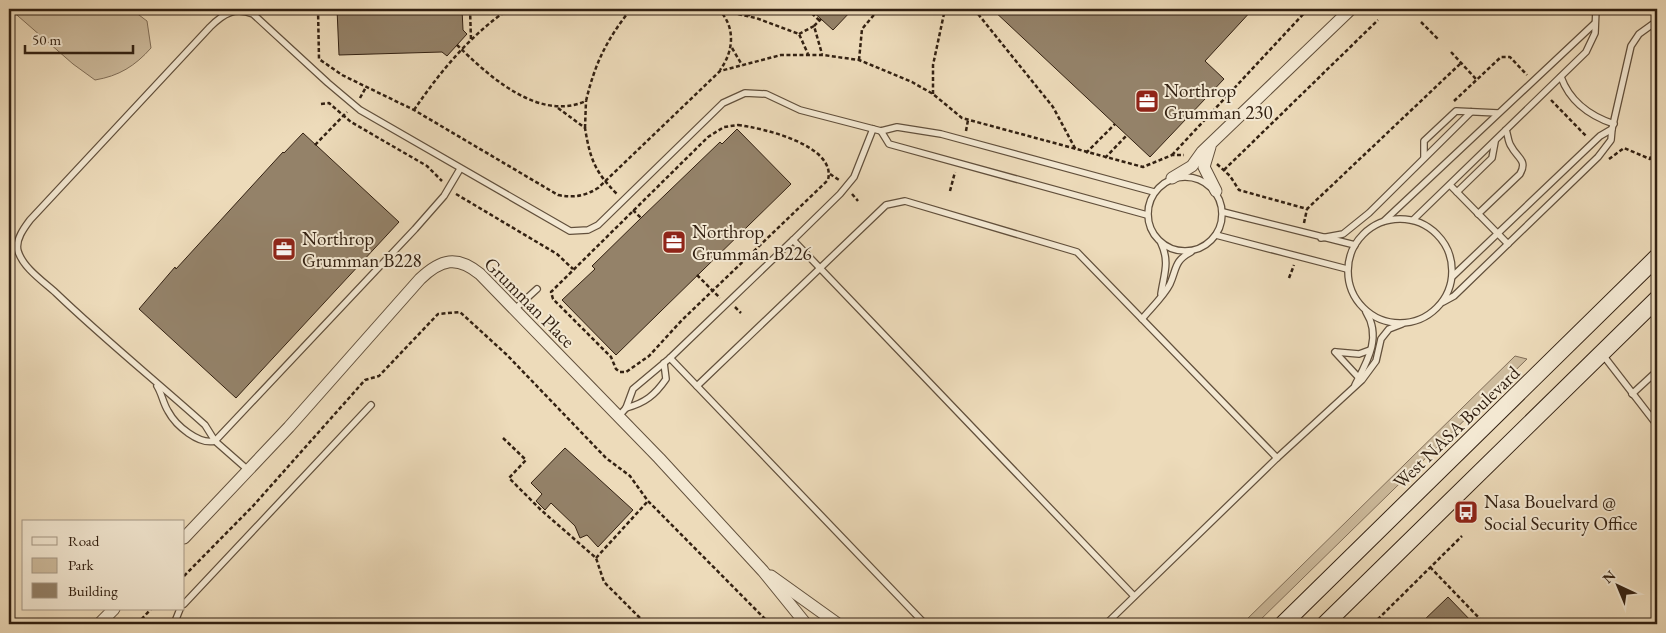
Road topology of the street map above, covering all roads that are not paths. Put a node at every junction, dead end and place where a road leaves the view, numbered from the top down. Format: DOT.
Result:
graph roads {
  1 [pos="1351,9"];
  2 [pos="1596,9"];
  3 [pos="1657,21"];
  4 [pos="1594,24"];
  5 [pos="1561,77"];
  6 [pos="1471,112"];
  7 [pos="1498,113"];
  8 [pos="1613,126"];
  9 [pos="873,129"];
  10 [pos="1506,130"];
  11 [pos="881,131"];
  12 [pos="1496,141"];
  13 [pos="1212,143"];
  14 [pos="1424,157"];
  15 [pos="460,169"];
  16 [pos="1172,178"];
  17 [pos="1450,185"];
  18 [pos="1216,191"];
  19 [pos="1154,192"];
  20 [pos="1457,192"];
  21 [pos="1223,212"];
  22 [pos="1478,214"];
  23 [pos="1147,215"];
  24 [pos="1413,220"];
  25 [pos="1384,221"];
  26 [pos="1498,234"];
  27 [pos="1216,235"];
  28 [pos="1321,238"];
  29 [pos="793,240"];
  30 [pos="1160,242"];
  31 [pos="1508,244"];
  32 [pos="1355,245"];
  33 [pos="1194,250"];
  34 [pos="1657,258"];
  35 [pos="820,269"];
  36 [pos="1347,269"];
  37 [pos="1452,276"];
  38 [pos="537,289"];
  39 [pos="1160,296"];
  40 [pos="1657,299"];
  41 [pos="1442,303"];
  42 [pos="1363,308"];
  43 [pos="515,309"];
  44 [pos="1142,319"];
  45 [pos="1402,323"];
  46 [pos="1370,350"];
  47 [pos="1602,353"];
  48 [pos="670,358"];
  49 [pos="664,363"];
  50 [pos="1657,371"];
  51 [pos="1360,379"];
  52 [pos="154,382"];
  53 [pos="697,386"];
  54 [pos="1518,394"];
  55 [pos="1632,394"];
  56 [pos="371,404"];
  57 [pos="622,412"];
  58 [pos="1538,415"];
  59 [pos="1657,425"];
  60 [pos="215,442"];
  61 [pos="1277,458"];
  62 [pos="248,471"];
  63 [pos="185,537"];
  64 [pos="763,570"];
  65 [pos="1134,596"];
  66 [pos="185,603"];
  67 [pos="113,610"];
  68 [pos="180,610"];
  69 [pos="99,624"];
  70 [pos="174,624"];
  71 [pos="806,624"];
  72 [pos="838,624"];
  73 [pos="925,624"];
  74 [pos="1106,624"];
  75 [pos="1283,624"];
  76 [pos="1325,624"];
  1 -- 13 [label="street"];
  2 -- 4 [label="lane"];
  3 -- 8 [label="lane"];
  4 -- 5 [label="lane"];
  4 -- 7 [label="lane"];
  5 -- 8 [label="lane"];
  5 -- 10 [label="lane"];
  6 -- 7 [label="lane"];
  6 -- 14 [label="lane"];
  6 -- 14 [label="lane"];
  7 -- 25 [label="lane"];
  8 -- 26 [label="lane"];
  8 -- 31 [label="lane"];
  9 -- 11 [label="lane"];
  9 -- 15 [label="lane"];
  9 -- 29 [label="lane"];
  10 -- 12 [label="lane"];
  10 -- 22 [label="lane"];
  11 -- 19 [label="lane"];
  11 -- 23 [label="lane"];
  12 -- 17 [label="lane"];
  12 -- 20 [label="lane"];
  13 -- 16 [label="street"];
  13 -- 18 [label="street"];
  14 -- 28 [label="lane"];
  15 -- 52 [label="lane"];
  15 -- 60 [label="lane"];
  16 -- 18 [label="lane"];
  16 -- 19 [label="lane"];
  17 -- 20 [label="lane"];
  17 -- 24 [label="lane"];
  18 -- 21 [label="lane"];
  19 -- 23 [label="lane"];
  20 -- 22 [label="lane"];
  21 -- 27 [label="lane"];
  21 -- 28 [label="lane"];
  22 -- 26 [label="lane"];
  23 -- 30 [label="lane"];
  24 -- 25 [label="lane"];
  24 -- 37 [label="lane"];
  25 -- 32 [label="lane"];
  26 -- 31 [label="lane"];
  26 -- 37 [label="lane"];
  27 -- 33 [label="lane"];
  27 -- 36 [label="lane"];
  28 -- 32 [label="lane"];
  29 -- 35 [label="lane"];
  29 -- 48 [label="lane"];
  30 -- 33 [label="lane"];
  30 -- 39 [label="lane"];
  31 -- 41 [label="lane"];
  32 -- 36 [label="lane"];
  33 -- 39 [label="lane"];
  34 -- 54 [label="main road, West NASA Boulevard"];
  35 -- 44 [label="lane"];
  35 -- 53 [label="lane"];
  35 -- 65 [label="lane"];
  36 -- 42 [label="lane"];
  37 -- 41 [label="lane"];
  38 -- 43 [label="lane"];
  39 -- 44 [label="lane"];
  40 -- 47 [label="main road"];
  41 -- 45 [label="lane"];
  42 -- 45 [label="lane"];
  42 -- 46 [label="lane"];
  43 -- 57 [label="street, Grumman Place"];
  43 -- 62 [label="street, Grumman Place"];
  44 -- 61 [label="lane"];
  45 -- 51 [label="lane"];
  46 -- 51 [label="lane"];
  46 -- 51 [label="lane"];
  47 -- 55 [label="lane"];
  47 -- 58 [label="main road"];
  48 -- 49 [label="lane"];
  48 -- 53 [label="lane"];
  49 -- 57 [label="lane"];
  49 -- 57 [label="lane"];
  50 -- 55 [label="lane"];
  51 -- 61 [label="lane"];
  52 -- 60 [label="lane"];
  52 -- 60 [label="lane"];
  53 -- 73 [label="lane"];
  54 -- 58 [label="main road"];
  54 -- 75 [label="main road, West NASA Boulevard"];
  55 -- 59 [label="lane"];
  56 -- 66 [label="lane"];
  57 -- 64 [label="street, Grumman Place"];
  58 -- 76 [label="main road"];
  60 -- 62 [label="lane"];
  61 -- 65 [label="lane"];
  62 -- 63 [label="street, Grumman Place"];
  64 -- 71 [label="street"];
  64 -- 72 [label="street"];
  65 -- 74 [label="lane"];
  67 -- 69 [label="street"];
  68 -- 70 [label="lane"];
}
